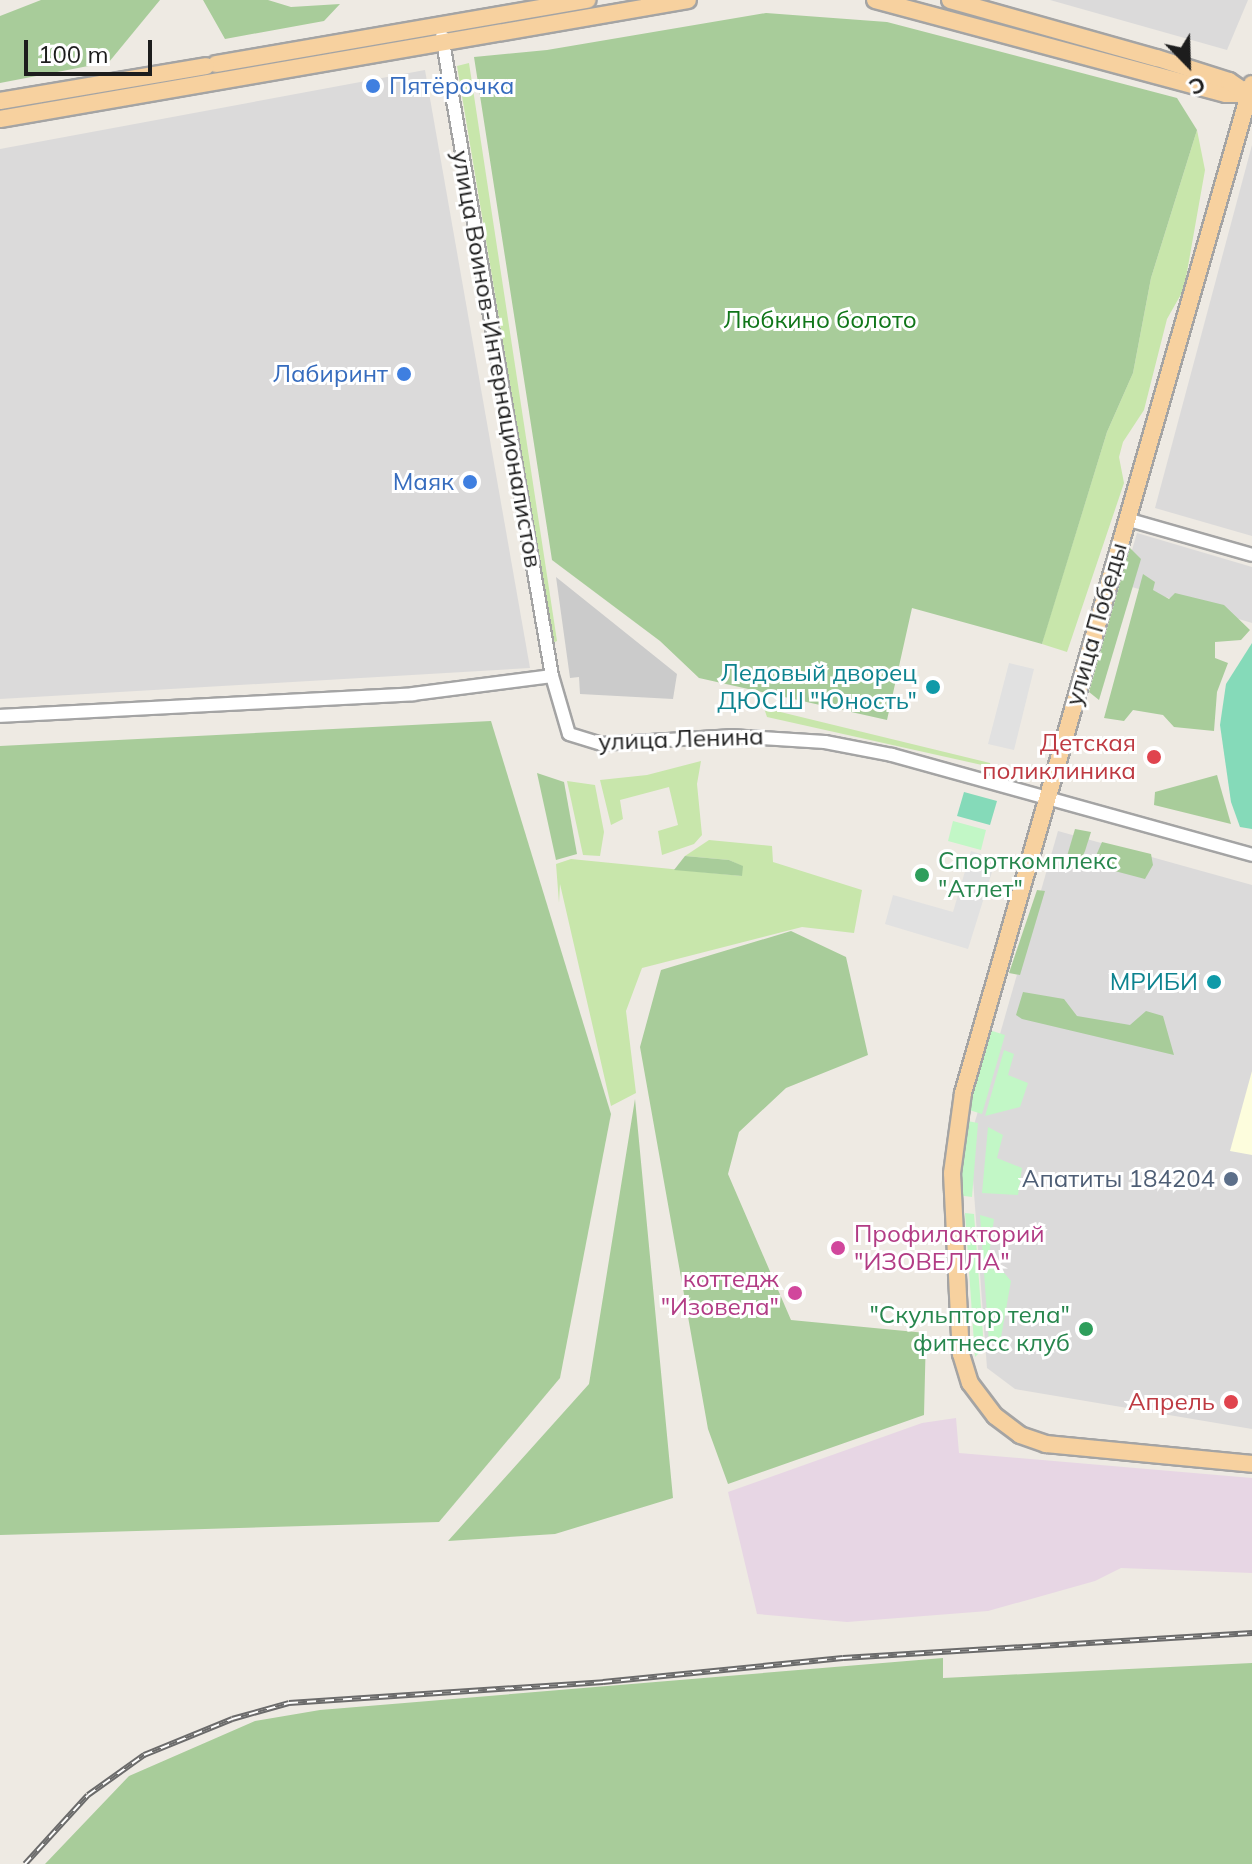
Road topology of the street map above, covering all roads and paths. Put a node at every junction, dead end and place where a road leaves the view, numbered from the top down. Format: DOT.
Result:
graph roads {
  1 [pos="588,0"];
  2 [pos="688,0"];
  3 [pos="875,0"];
  4 [pos="950,0"];
  5 [pos="442,33"];
  6 [pos="210,71"];
  7 [pos="1251,91"];
  8 [pos="0,101"];
  9 [pos="0,119"];
  10 [pos="1126,519"];
  11 [pos="1252,555"];
  12 [pos="552,676"];
  13 [pos="0,716"];
  14 [pos="1049,798"];
  15 [pos="1252,855"];
  16 [pos="1252,1464"];
  1 -- 5 [label="main road"];
  2 -- 5 [label="main road"];
  3 -- 7 [label="main road"];
  4 -- 7 [label="main road"];
  5 -- 6 [label="main road"];
  5 -- 12 [label="street, улица Воинов-Интернационалистов"];
  6 -- 8 [label="main road"];
  6 -- 9 [label="main road"];
  7 -- 10 [label="main road, улица Победы"];
  10 -- 11 [label="street"];
  10 -- 14 [label="main road, улица Победы"];
  12 -- 13 [label="street"];
  12 -- 14 [label="street, улица Ленина"];
  14 -- 15 [label="street, улица Ленина"];
  14 -- 16 [label="main road, улица Победы"];
}
